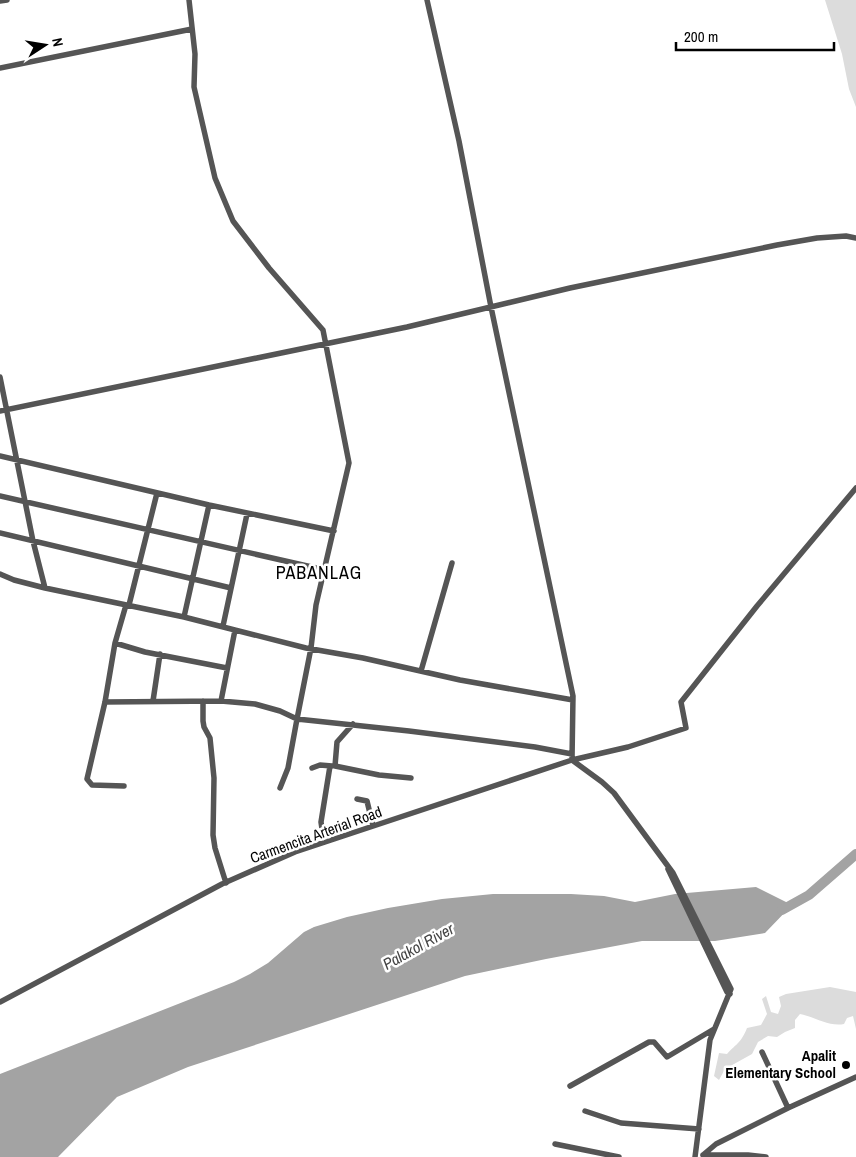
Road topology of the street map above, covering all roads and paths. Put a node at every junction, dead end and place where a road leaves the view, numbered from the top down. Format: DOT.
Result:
graph roads {
  1 [pos="7,0"];
  2 [pos="188,0"];
  3 [pos="426,0"];
  4 [pos="0,1"];
  5 [pos="192,29"];
  6 [pos="0,68"];
  7 [pos="856,238"];
  8 [pos="491,307"];
  9 [pos="325,343"];
  10 [pos="0,377"];
  11 [pos="7,410"];
  12 [pos="0,411"];
  13 [pos="0,456"];
  14 [pos="17,459"];
  15 [pos="856,488"];
  16 [pos="157,493"];
  17 [pos="0,496"];
  18 [pos="25,502"];
  19 [pos="209,506"];
  20 [pos="248,514"];
  21 [pos="148,530"];
  22 [pos="334,531"];
  23 [pos="0,533"];
  24 [pos="33,540"];
  25 [pos="202,542"];
  26 [pos="239,550"];
  27 [pos="452,562"];
  28 [pos="138,566"];
  29 [pos="325,570"];
  30 [pos="0,574"];
  31 [pos="193,579"];
  32 [pos="45,588"];
  33 [pos="231,588"];
  34 [pos="128,605"];
  35 [pos="184,617"];
  36 [pos="223,626"];
  37 [pos="235,630"];
  38 [pos="115,643"];
  39 [pos="310,648"];
  40 [pos="160,654"];
  41 [pos="227,668"];
  42 [pos="421,671"];
  43 [pos="573,700"];
  44 [pos="153,701"];
  45 [pos="203,701"];
  46 [pos="221,701"];
  47 [pos="105,702"];
  48 [pos="297,719"];
  49 [pos="353,724"];
  50 [pos="572,757"];
  51 [pos="332,766"];
  52 [pos="312,768"];
  53 [pos="411,778"];
  54 [pos="124,786"];
  55 [pos="280,788"];
  56 [pos="356,799"];
  57 [pos="373,826"];
  58 [pos="324,842"];
  59 [pos="226,882"];
  60 [pos="0,1002"];
  61 [pos="715,1028"];
  62 [pos="762,1052"];
  63 [pos="856,1077"];
  64 [pos="570,1086"];
  65 [pos="788,1108"];
  66 [pos="585,1111"];
  67 [pos="700,1129"];
  68 [pos="555,1144"];
  69 [pos="703,1155"];
  70 [pos="620,1157"];
  71 [pos="695,1157"];
  72 [pos="766,1157"];
  1 -- 4 [label="street"];
  2 -- 5 [label="street"];
  3 -- 8 [label="street"];
  5 -- 6 [label="street"];
  5 -- 9 [label="street"];
  7 -- 8 [label="street"];
  8 -- 9 [label="street"];
  8 -- 43 [label="street"];
  9 -- 11 [label="street"];
  9 -- 22 [label="street"];
  10 -- 11 [label="street"];
  11 -- 12 [label="street"];
  11 -- 14 [label="street"];
  13 -- 14 [label="street"];
  14 -- 16 [label="street"];
  14 -- 18 [label="street"];
  15 -- 50 [label="street, Carmencita Arterial Road"];
  16 -- 19 [label="street"];
  16 -- 21 [label="street"];
  17 -- 18 [label="street"];
  18 -- 21 [label="street"];
  18 -- 24 [label="street"];
  19 -- 20 [label="street"];
  19 -- 25 [label="street"];
  20 -- 22 [label="street"];
  20 -- 26 [label="street"];
  21 -- 25 [label="street"];
  21 -- 28 [label="street"];
  22 -- 29 [label="street"];
  23 -- 24 [label="street"];
  24 -- 28 [label="street"];
  24 -- 32 [label="street"];
  25 -- 26 [label="street"];
  25 -- 31 [label="street"];
  26 -- 29 [label="street"];
  26 -- 33 [label="street"];
  27 -- 42 [label="street"];
  28 -- 31 [label="street"];
  28 -- 34 [label="street"];
  29 -- 39 [label="street"];
  30 -- 32 [label="street"];
  31 -- 33 [label="street"];
  31 -- 35 [label="street"];
  32 -- 34 [label="street"];
  33 -- 36 [label="street"];
  34 -- 35 [label="street"];
  34 -- 38 [label="street"];
  35 -- 36 [label="street"];
  36 -- 37 [label="street"];
  37 -- 39 [label="street"];
  37 -- 41 [label="street"];
  38 -- 40 [label="street"];
  38 -- 47 [label="street"];
  39 -- 42 [label="street"];
  39 -- 48 [label="street"];
  40 -- 41 [label="street"];
  40 -- 44 [label="street"];
  41 -- 46 [label="street"];
  42 -- 43 [label="street"];
  43 -- 50 [label="street"];
  44 -- 45 [label="street"];
  44 -- 47 [label="street"];
  45 -- 46 [label="street"];
  45 -- 59 [label="street"];
  46 -- 48 [label="street"];
  47 -- 54 [label="street"];
  48 -- 49 [label="street"];
  48 -- 55 [label="street"];
  49 -- 50 [label="street"];
  49 -- 51 [label="street"];
  50 -- 57 [label="street, Carmencita Arterial Road"];
  50 -- 61 [label="street"];
  51 -- 52 [label="street"];
  51 -- 53 [label="street"];
  51 -- 58 [label="street"];
  56 -- 57 [label="street"];
  57 -- 58 [label="street, Carmencita Arterial Road"];
  58 -- 59 [label="street, Carmencita Arterial Road"];
  59 -- 60 [label="street, Carmencita Arterial Road"];
  61 -- 64 [label="street"];
  61 -- 67 [label="street"];
  62 -- 65 [label="street"];
  63 -- 65 [label="street"];
  65 -- 69 [label="street"];
  66 -- 67 [label="street"];
  67 -- 71 [label="street"];
  68 -- 70 [label="street"];
  69 -- 71 [label="street"];
  69 -- 72 [label="street"];
}
